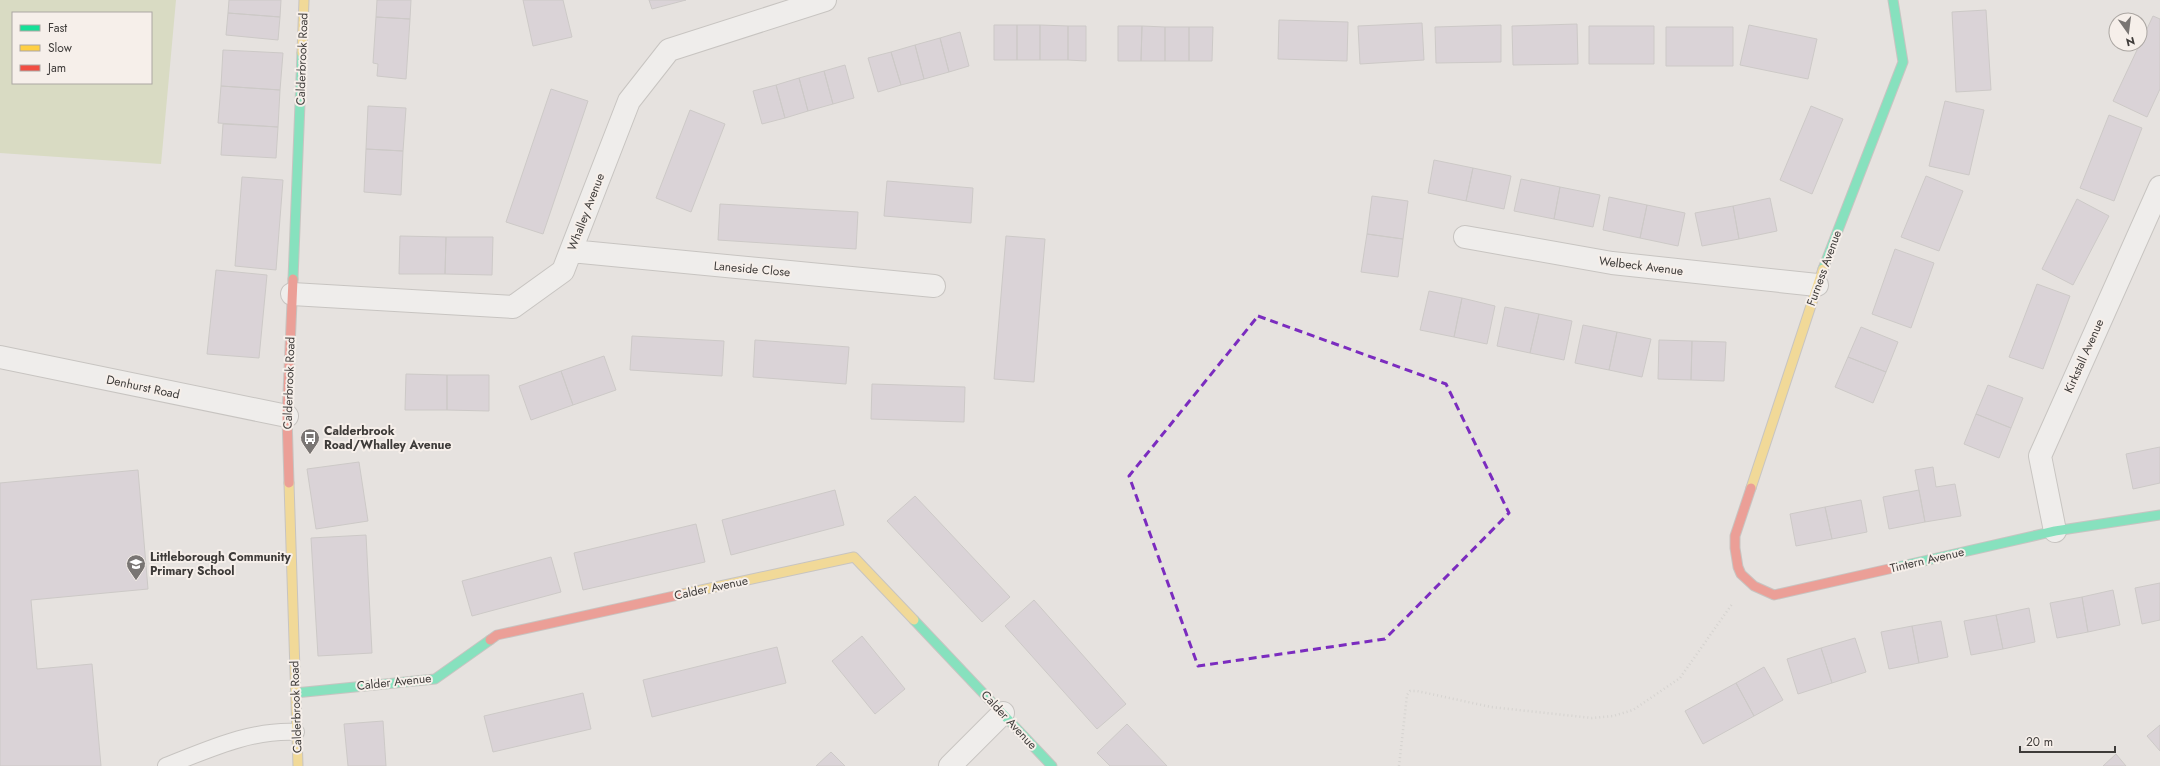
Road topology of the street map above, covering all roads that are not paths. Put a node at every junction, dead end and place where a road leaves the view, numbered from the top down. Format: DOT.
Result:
graph roads {
  1 [pos="304,0"];
  2 [pos="824,0"];
  3 [pos="1893,0"];
  4 [pos="2160,187"];
  5 [pos="1465,237"];
  6 [pos="571,251"];
  7 [pos="1817,285"];
  8 [pos="934,286"];
  9 [pos="292,294"];
  10 [pos="0,357"];
  11 [pos="287,416"];
  12 [pos="2160,515"];
  13 [pos="2055,531"];
  14 [pos="1735,536"];
  15 [pos="296,693"];
  16 [pos="1003,714"];
  17 [pos="296,732"];
  18 [pos="166,766"];
  19 [pos="298,766"];
  20 [pos="950,766"];
  21 [pos="1052,766"];
  1 -- 9 [label="street, Calderbrook Road"];
  2 -- 6 [label="street, Whalley Avenue"];
  3 -- 7 [label="street, Furness Avenue"];
  4 -- 13 [label="street, Kirkstall Avenue"];
  5 -- 7 [label="street, Welbeck Avenue"];
  6 -- 8 [label="street, Laneside Close"];
  6 -- 9 [label="street, Whalley Avenue"];
  7 -- 14 [label="street, Furness Avenue"];
  9 -- 11 [label="street, Calderbrook Road"];
  10 -- 11 [label="street, Denhurst Road"];
  11 -- 15 [label="street, Calderbrook Road"];
  12 -- 13 [label="street, Tintern Avenue"];
  13 -- 14 [label="street, Tintern Avenue"];
  15 -- 16 [label="street, Calder Avenue"];
  15 -- 17 [label="street, Calderbrook Road"];
  16 -- 20 [label="street"];
  16 -- 21 [label="street, Calder Avenue"];
  17 -- 18 [label="lane"];
  17 -- 19 [label="street, Calderbrook Road"];
}
